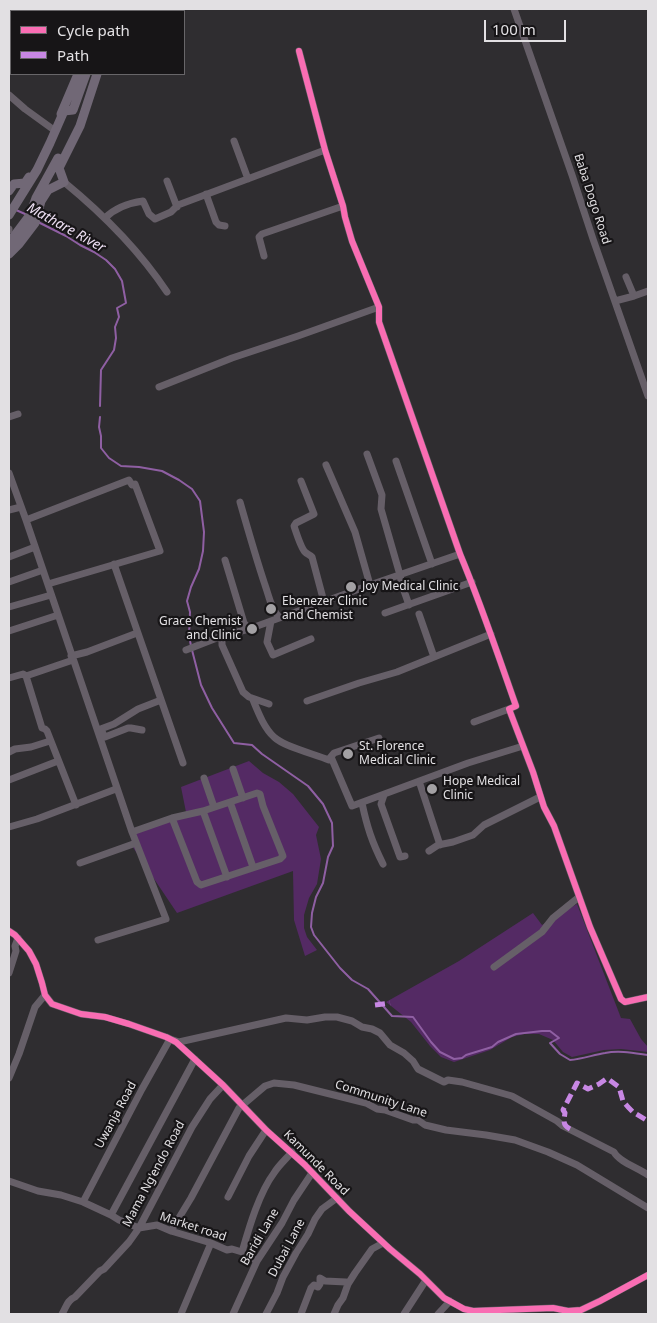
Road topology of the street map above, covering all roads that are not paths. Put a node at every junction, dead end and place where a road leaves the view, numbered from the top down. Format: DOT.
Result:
graph roads {
  1 [pos="514,9"];
  2 [pos="299,51"];
  3 [pos="78,75"];
  4 [pos="86,75"];
  5 [pos="97,75"];
  6 [pos="101,75"];
  7 [pos="9,96"];
  8 [pos="54,130"];
  9 [pos="234,141"];
  10 [pos="325,150"];
  11 [pos="248,179"];
  12 [pos="167,181"];
  13 [pos="64,182"];
  14 [pos="25,183"];
  15 [pos="11,187"];
  16 [pos="206,194"];
  17 [pos="42,199"];
  18 [pos="344,206"];
  19 [pos="177,207"];
  20 [pos="9,215"];
  21 [pos="105,218"];
  22 [pos="225,226"];
  23 [pos="9,242"];
  24 [pos="9,254"];
  25 [pos="264,256"];
  26 [pos="626,277"];
  27 [pos="648,291"];
  28 [pos="167,292"];
  29 [pos="634,296"];
  30 [pos="615,301"];
  31 [pos="379,307"];
  32 [pos="160,387"];
  33 [pos="648,396"];
  34 [pos="18,414"];
  35 [pos="9,417"];
  36 [pos="368,454"];
  37 [pos="396,461"];
  38 [pos="326,465"];
  39 [pos="9,473"];
  40 [pos="301,481"];
  41 [pos="11,483"];
  42 [pos="240,502"];
  43 [pos="22,507"];
  44 [pos="9,510"];
  45 [pos="26,520"];
  46 [pos="35,547"];
  47 [pos="460,554"];
  48 [pos="9,557"];
  49 [pos="225,560"];
  50 [pos="114,564"];
  51 [pos="432,564"];
  52 [pos="43,570"];
  53 [pos="400,575"];
  54 [pos="9,582"];
  55 [pos="472,582"];
  56 [pos="48,584"];
  57 [pos="370,585"];
  58 [pos="51,595"];
  59 [pos="324,602"];
  60 [pos="409,605"];
  61 [pos="9,607"];
  62 [pos="385,614"];
  63 [pos="419,614"];
  64 [pos="58,615"];
  65 [pos="279,617"];
  66 [pos="271,620"];
  67 [pos="249,629"];
  68 [pos="9,631"];
  69 [pos="137,633"];
  70 [pos="491,634"];
  71 [pos="222,636"];
  72 [pos="312,639"];
  73 [pos="187,649"];
  74 [pos="434,657"];
  75 [pos="72,658"];
  76 [pos="26,676"];
  77 [pos="9,678"];
  78 [pos="161,700"];
  79 [pos="253,700"];
  80 [pos="306,701"];
  81 [pos="268,704"];
  82 [pos="509,709"];
  83 [pos="474,722"];
  84 [pos="100,730"];
  85 [pos="142,730"];
  86 [pos="379,738"];
  87 [pos="50,740"];
  88 [pos="523,746"];
  89 [pos="9,752"];
  90 [pos="330,758"];
  91 [pos="58,761"];
  92 [pos="183,763"];
  93 [pos="233,769"];
  94 [pos="204,778"];
  95 [pos="9,780"];
  96 [pos="419,781"];
  97 [pos="116,789"];
  98 [pos="384,795"];
  99 [pos="540,797"];
  100 [pos="243,798"];
  101 [pos="351,798"];
  102 [pos="230,802"];
  103 [pos="362,803"];
  104 [pos="76,805"];
  105 [pos="214,807"];
  106 [pos="203,811"];
  107 [pos="172,818"];
  108 [pos="9,827"];
  109 [pos="132,832"];
  110 [pos="136,844"];
  111 [pos="440,845"];
  112 [pos="429,852"];
  113 [pos="405,856"];
  114 [pos="80,863"];
  115 [pos="383,864"];
  116 [pos="253,868"];
  117 [pos="227,877"];
  118 [pos="579,897"];
  119 [pos="9,931"];
  120 [pos="18,938"];
  121 [pos="98,940"];
  122 [pos="494,967"];
  123 [pos="9,973"];
  124 [pos="45,995"];
  125 [pos="648,997"];
  126 [pos="170,1039"];
  127 [pos="196,1059"];
  128 [pos="9,1078"];
  129 [pos="223,1085"];
  130 [pos="242,1105"];
  131 [pos="266,1130"];
  132 [pos="292,1152"];
  133 [pos="312,1173"];
  134 [pos="648,1175"];
  135 [pos="9,1181"];
  136 [pos="228,1197"];
  137 [pos="336,1198"];
  138 [pos="83,1202"];
  139 [pos="648,1208"];
  140 [pos="111,1215"];
  141 [pos="139,1228"];
  142 [pos="171,1231"];
  143 [pos="211,1243"];
  144 [pos="383,1243"];
  145 [pos="242,1252"];
  146 [pos="257,1261"];
  147 [pos="648,1274"];
  148 [pos="426,1280"];
  149 [pos="348,1284"];
  150 [pos="450,1301"];
  151 [pos="553,1308"];
  152 [pos="514,1312"];
  153 [pos="577,1312"];
  154 [pos="477,1313"];
  155 [pos="62,1314"];
  156 [pos="181,1314"];
  157 [pos="233,1314"];
  158 [pos="266,1314"];
  159 [pos="301,1314"];
  160 [pos="334,1314"];
  161 [pos="404,1314"];
  162 [pos="438,1314"];
  163 [pos="548,1314"];
  1 -- 30 [label="street, Baba Dogo Road"];
  2 -- 10 [label="street"];
  3 -- 8 [label="main road"];
  4 -- 20 [label="main road"];
  5 -- 13 [label="main road"];
  6 -- 23 [label="main road"];
  7 -- 8 [label="street"];
  8 -- 14 [label="main road"];
  9 -- 11 [label="street"];
  10 -- 11 [label="street"];
  10 -- 18 [label="street"];
  11 -- 16 [label="street"];
  12 -- 19 [label="street"];
  13 -- 17 [label="main road"];
  13 -- 21 [label="street"];
  14 -- 15 [label="main road"];
  14 -- 17 [label="street"];
  16 -- 19 [label="street"];
  16 -- 22 [label="street"];
  17 -- 24 [label="main road"];
  18 -- 25 [label="street"];
  18 -- 31 [label="street"];
  19 -- 21 [label="street"];
  21 -- 28 [label="street"];
  26 -- 29 [label="street"];
  27 -- 29 [label="street"];
  29 -- 30 [label="street"];
  30 -- 33 [label="street, Baba Dogo Road"];
  31 -- 32 [label="street"];
  31 -- 47 [label="street"];
  34 -- 35 [label="street"];
  36 -- 53 [label="street"];
  37 -- 51 [label="street"];
  38 -- 57 [label="street"];
  39 -- 41 [label="street"];
  40 -- 59 [label="street"];
  41 -- 43 [label="street"];
  42 -- 65 [label="street"];
  43 -- 44 [label="street"];
  43 -- 45 [label="street"];
  45 -- 46 [label="street"];
  45 -- 50 [label="street"];
  46 -- 48 [label="street"];
  46 -- 52 [label="street"];
  47 -- 51 [label="street"];
  47 -- 55 [label="street"];
  49 -- 67 [label="street"];
  50 -- 56 [label="street"];
  50 -- 69 [label="street"];
  51 -- 53 [label="street"];
  52 -- 54 [label="street"];
  52 -- 56 [label="street"];
  53 -- 57 [label="street"];
  53 -- 60 [label="street"];
  55 -- 60 [label="street"];
  55 -- 70 [label="street"];
  56 -- 58 [label="street"];
  57 -- 59 [label="street"];
  58 -- 61 [label="street"];
  58 -- 64 [label="street"];
  59 -- 65 [label="street"];
  60 -- 62 [label="street"];
  63 -- 74 [label="street"];
  64 -- 68 [label="street"];
  64 -- 75 [label="street"];
  65 -- 66 [label="street"];
  66 -- 67 [label="street"];
  66 -- 72 [label="street"];
  67 -- 71 [label="street"];
  69 -- 75 [label="street"];
  69 -- 78 [label="street"];
  70 -- 74 [label="street"];
  70 -- 82 [label="street"];
  71 -- 73 [label="street"];
  71 -- 81 [label="street"];
  74 -- 80 [label="street"];
  75 -- 76 [label="street"];
  75 -- 84 [label="street"];
  76 -- 77 [label="street"];
  76 -- 87 [label="street"];
  78 -- 84 [label="street"];
  78 -- 92 [label="street"];
  79 -- 90 [label="street"];
  82 -- 83 [label="street"];
  82 -- 88 [label="street"];
  84 -- 85 [label="street"];
  84 -- 97 [label="street"];
  86 -- 90 [label="street"];
  87 -- 89 [label="street"];
  87 -- 91 [label="street"];
  88 -- 96 [label="street"];
  88 -- 99 [label="street"];
  90 -- 101 [label="street"];
  90 -- 103 [label="street"];
  91 -- 95 [label="street"];
  91 -- 104 [label="street"];
  93 -- 100 [label="street"];
  94 -- 105 [label="street"];
  96 -- 98 [label="street"];
  96 -- 111 [label="street"];
  97 -- 104 [label="street"];
  97 -- 109 [label="street"];
  98 -- 103 [label="street"];
  98 -- 113 [label="street"];
  99 -- 111 [label="street"];
  99 -- 118 [label="street"];
  100 -- 102 [label="street"];
  100 -- 116 [label="street"];
  102 -- 105 [label="street"];
  102 -- 116 [label="street"];
  103 -- 115 [label="street"];
  104 -- 108 [label="street"];
  105 -- 106 [label="street"];
  106 -- 107 [label="street"];
  106 -- 117 [label="street"];
  107 -- 109 [label="street"];
  107 -- 117 [label="street"];
  109 -- 110 [label="street"];
  110 -- 114 [label="street"];
  110 -- 121 [label="street"];
  111 -- 112 [label="street"];
  116 -- 117 [label="street"];
  118 -- 122 [label="street"];
  118 -- 125 [label="street"];
  119 -- 120 [label="street"];
  120 -- 123 [label="street"];
  120 -- 124 [label="street"];
  124 -- 126 [label="street, Kamunde Road"];
  124 -- 128 [label="street"];
  126 -- 127 [label="street, Kamunde Road"];
  126 -- 134 [label="street"];
  126 -- 138 [label="street, Uwanja Road"];
  127 -- 129 [label="street, Kamunde Road"];
  127 -- 140 [label="street"];
  129 -- 130 [label="street, Kamunde Road"];
  129 -- 141 [label="street, Mama Ng'endo Road"];
  130 -- 131 [label="street, Kamunde Road"];
  130 -- 139 [label="street, Community Lane"];
  130 -- 142 [label="street, Community Lane"];
  131 -- 132 [label="street, Kamunde Road"];
  131 -- 136 [label="street"];
  132 -- 133 [label="street, Kamunde Road"];
  132 -- 145 [label="street"];
  133 -- 137 [label="street, Kamunde Road"];
  133 -- 146 [label="street, Baridi Lane"];
  135 -- 138 [label="street, Market road"];
  137 -- 144 [label="street, Kamunde Road"];
  137 -- 158 [label="street, Dubai Lane"];
  138 -- 140 [label="street, Market road"];
  140 -- 141 [label="street, Market road"];
  141 -- 142 [label="street, Market road"];
  141 -- 155 [label="street, Mama Ng'endo Road"];
  142 -- 143 [label="street, Market road"];
  143 -- 145 [label="street, Market road"];
  143 -- 156 [label="street"];
  144 -- 148 [label="street, Kamunde Road"];
  144 -- 149 [label="street"];
  145 -- 146 [label="street, Market road"];
  146 -- 157 [label="street, Baridi Lane"];
  147 -- 153 [label="street, Kamunde Road"];
  148 -- 150 [label="street, Kamunde Road"];
  148 -- 161 [label="street"];
  149 -- 159 [label="street"];
  149 -- 160 [label="street"];
  150 -- 154 [label="street, Kamunde Road"];
  150 -- 162 [label="street"];
  151 -- 152 [label="street, Kamunde Road"];
  151 -- 153 [label="street, Kamunde Road"];
  151 -- 163 [label="street"];
  152 -- 154 [label="street, Kamunde Road"];
}
